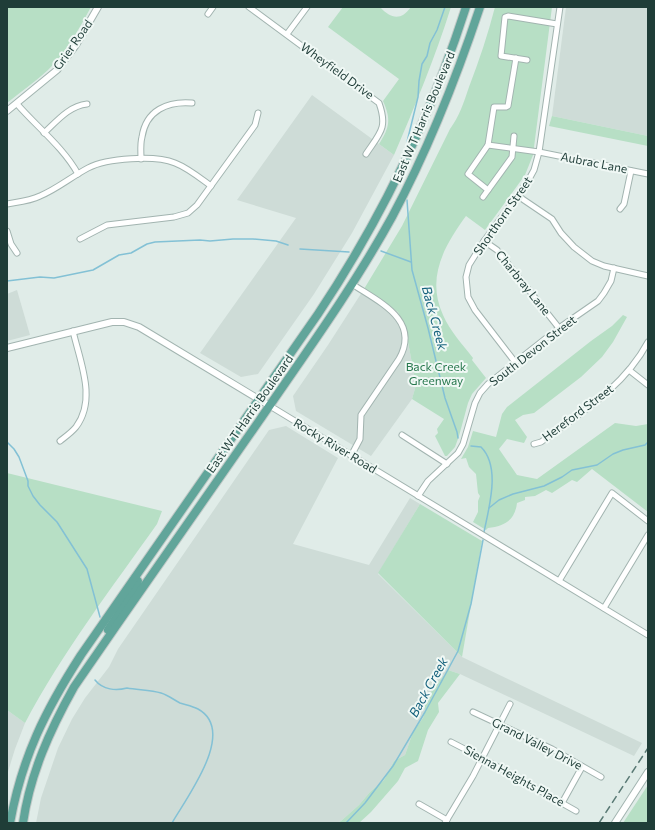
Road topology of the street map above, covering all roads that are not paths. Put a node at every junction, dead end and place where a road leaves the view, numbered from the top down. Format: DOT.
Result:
graph roads {
  1 [pos="98,7"];
  2 [pos="213,7"];
  3 [pos="249,7"];
  4 [pos="307,7"];
  5 [pos="466,7"];
  6 [pos="480,7"];
  7 [pos="560,7"];
  8 [pos="208,14"];
  9 [pos="557,24"];
  10 [pos="287,34"];
  11 [pos="516,58"];
  12 [pos="527,60"];
  13 [pos="192,103"];
  14 [pos="16,104"];
  15 [pos="87,104"];
  16 [pos="7,111"];
  17 [pos="258,114"];
  18 [pos="44,133"];
  19 [pos="514,136"];
  20 [pos="488,145"];
  21 [pos="513,149"];
  22 [pos="540,152"];
  23 [pos="366,154"];
  24 [pos="141,159"];
  25 [pos="631,171"];
  26 [pos="78,174"];
  27 [pos="648,174"];
  28 [pos="211,186"];
  29 [pos="488,190"];
  30 [pos="518,196"];
  31 [pos="483,197"];
  32 [pos="7,204"];
  33 [pos="620,209"];
  34 [pos="7,231"];
  35 [pos="80,239"];
  36 [pos="484,241"];
  37 [pos="17,253"];
  38 [pos="614,268"];
  39 [pos="648,276"];
  40 [pos="352,284"];
  41 [pos="559,328"];
  42 [pos="73,332"];
  43 [pos="648,342"];
  44 [pos="7,348"];
  45 [pos="515,362"];
  46 [pos="629,370"];
  47 [pos="648,385"];
  48 [pos="259,400"];
  49 [pos="270,406"];
  50 [pos="402,435"];
  51 [pos="60,442"];
  52 [pos="534,444"];
  53 [pos="351,456"];
  54 [pos="447,464"];
  55 [pos="418,496"];
  56 [pos="648,521"];
  57 [pos="648,535"];
  58 [pos="135,578"];
  59 [pos="558,581"];
  60 [pos="604,608"];
  61 [pos="648,635"];
  62 [pos="87,669"];
  63 [pos="510,704"];
  64 [pos="473,712"];
  65 [pos="500,724"];
  66 [pos="451,742"];
  67 [pos="27,757"];
  68 [pos="482,758"];
  69 [pos="582,767"];
  70 [pos="648,772"];
  71 [pos="601,777"];
  72 [pos="562,803"];
  73 [pos="419,804"];
  74 [pos="576,811"];
  75 [pos="446,822"];
  76 [pos="10,823"];
  77 [pos="16,823"];
  78 [pos="23,823"];
  79 [pos="615,823"];
  1 -- 14 [label="street, Grier Road"];
  2 -- 8 [label="street"];
  3 -- 10 [label="street, Wheyfield Drive"];
  4 -- 10 [label="street"];
  5 -- 48 [label="main road, East W T Harris Boulevard"];
  6 -- 40 [label="main road, East W T Harris Boulevard"];
  7 -- 9 [label="street, Shorthorn Street"];
  9 -- 11 [label="street"];
  9 -- 22 [label="street, Shorthorn Street"];
  10 -- 23 [label="street, Wheyfield Drive"];
  11 -- 12 [label="street"];
  11 -- 20 [label="street"];
  13 -- 24 [label="street"];
  14 -- 16 [label="street, Grier Road"];
  14 -- 18 [label="street"];
  15 -- 18 [label="street"];
  17 -- 28 [label="street"];
  18 -- 26 [label="street"];
  19 -- 21 [label="street"];
  20 -- 21 [label="street, Aubrac Lane"];
  20 -- 29 [label="street"];
  21 -- 22 [label="street, Aubrac Lane"];
  21 -- 29 [label="street"];
  22 -- 25 [label="street, Aubrac Lane"];
  22 -- 30 [label="street, Shorthorn Street"];
  24 -- 26 [label="street"];
  24 -- 28 [label="street"];
  25 -- 27 [label="street, Aubrac Lane"];
  25 -- 33 [label="street"];
  26 -- 32 [label="street"];
  28 -- 35 [label="street"];
  29 -- 31 [label="street"];
  30 -- 36 [label="street, Shorthorn Street"];
  30 -- 38 [label="street"];
  34 -- 37 [label="street"];
  36 -- 41 [label="street, Charbray Lane"];
  36 -- 45 [label="street, Shorthorn Street"];
  38 -- 39 [label="street"];
  38 -- 41 [label="street, South Devon Street"];
  40 -- 49 [label="main road, East W T Harris Boulevard"];
  40 -- 53 [label="street"];
  41 -- 45 [label="street, South Devon Street"];
  42 -- 44 [label="street, Rocky River Road"];
  42 -- 48 [label="street, Rocky River Road"];
  42 -- 51 [label="street"];
  43 -- 46 [label="street, Hereford Street"];
  45 -- 54 [label="street, South Devon Street"];
  46 -- 47 [label="street"];
  46 -- 52 [label="street, Hereford Street"];
  48 -- 49 [label="street, Rocky River Road"];
  48 -- 58 [label="main road, East W T Harris Boulevard"];
  49 -- 53 [label="street, Rocky River Road"];
  49 -- 62 [label="main road, East W T Harris Boulevard"];
  50 -- 54 [label="street"];
  53 -- 55 [label="street, Rocky River Road"];
  54 -- 55 [label="street, South Devon Street"];
  55 -- 59 [label="street, Rocky River Road"];
  56 -- 59 [label="street"];
  57 -- 60 [label="street"];
  58 -- 62 [label="main road"];
  58 -- 67 [label="main road, East W T Harris Boulevard"];
  59 -- 60 [label="street, Rocky River Road"];
  60 -- 61 [label="street, Rocky River Road"];
  62 -- 78 [label="main road, East W T Harris Boulevard"];
  63 -- 65 [label="street"];
  64 -- 65 [label="street, Grand Valley Drive"];
  65 -- 68 [label="street"];
  65 -- 69 [label="street, Grand Valley Drive"];
  66 -- 68 [label="street, Sienna Heights Place"];
  67 -- 76 [label="main road, East W T Harris Boulevard"];
  67 -- 77 [label="main road"];
  68 -- 72 [label="street, Sienna Heights Place"];
  68 -- 75 [label="street"];
  69 -- 71 [label="street, Grand Valley Drive"];
  69 -- 72 [label="street"];
  70 -- 79 [label="street"];
  72 -- 74 [label="street, Sienna Heights Place"];
  73 -- 75 [label="street"];
}
